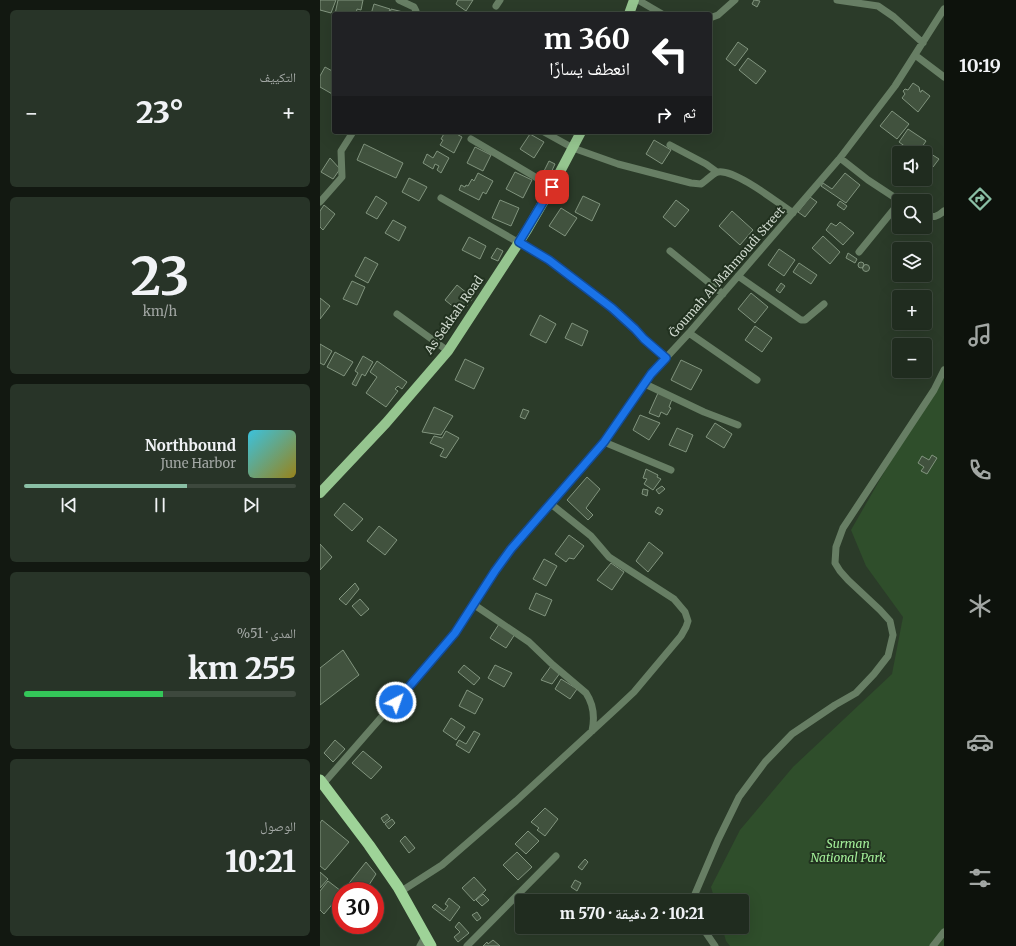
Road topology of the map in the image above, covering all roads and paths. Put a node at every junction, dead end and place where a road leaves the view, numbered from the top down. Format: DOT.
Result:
graph roads {
  1 [pos="399,0"];
  2 [pos="634,0"];
  3 [pos="638,0"];
  4 [pos="735,0"];
  5 [pos="837,0"];
  6 [pos="944,9"];
  7 [pos="416,12"];
  8 [pos="630,12"];
  9 [pos="659,12"];
  10 [pos="712,17"];
  11 [pos="922,43"];
  12 [pos="915,55"];
  13 [pos="944,77"];
  14 [pos="352,134"];
  15 [pos="548,134"];
  16 [pos="580,134"];
  17 [pos="471,140"];
  18 [pos="670,145"];
  19 [pos="573,148"];
  20 [pos="840,158"];
  21 [pos="717,172"];
  22 [pos="552,187"];
  23 [pos="892,197"];
  24 [pos="441,198"];
  25 [pos="320,202"];
  26 [pos="892,211"];
  27 [pos="944,211"];
  28 [pos="793,213"];
  29 [pos="932,217"];
  30 [pos="519,242"];
  31 [pos="670,251"];
  32 [pos="859,252"];
  33 [pos="738,276"];
  34 [pos="722,294"];
  35 [pos="824,304"];
  36 [pos="397,314"];
  37 [pos="690,333"];
  38 [pos="448,351"];
  39 [pos="666,358"];
  40 [pos="944,370"];
  41 [pos="756,380"];
  42 [pos="645,384"];
  43 [pos="738,424"];
  44 [pos="604,442"];
  45 [pos="671,470"];
  46 [pos="320,493"];
  47 [pos="551,504"];
  48 [pos="473,604"];
  49 [pos="592,731"];
  50 [pos="322,782"];
  51 [pos="556,856"];
  52 [pos="400,892"];
  53 [pos="695,894"];
  54 [pos="944,932"];
  55 [pos="707,934"];
  56 [pos="426,935"];
  57 [pos="420,946"];
  58 [pos="431,946"];
  59 [pos="466,946"];
  60 [pos="715,946"];
  61 [pos="934,946"];
  1 -- 7 [label="street"];
  2 -- 8 [label="main road"];
  3 -- 9 [label="street"];
  4 -- 10 [label="street"];
  5 -- 11 [label="street"];
  6 -- 11 [label="street, Ḡoumah Al Mahmoudi Street"];
  11 -- 12 [label="street, Ḡoumah Al Mahmoudi Street"];
  12 -- 13 [label="street"];
  12 -- 20 [label="street, Ḡoumah Al Mahmoudi Street"];
  14 -- 25 [label="street"];
  15 -- 19 [label="street"];
  16 -- 19 [label="main road, As Sekkah Road"];
  17 -- 22 [label="street"];
  18 -- 21 [label="street"];
  19 -- 21 [label="street"];
  19 -- 22 [label="main road, As Sekkah Road"];
  20 -- 23 [label="street"];
  20 -- 28 [label="street, Ḡoumah Al Mahmoudi Street"];
  21 -- 28 [label="street"];
  22 -- 30 [label="main road, As Sekkah Road"];
  24 -- 30 [label="street"];
  26 -- 32 [label="street"];
  27 -- 29 [label="street"];
  28 -- 33 [label="street, Ḡoumah Al Mahmoudi Street"];
  30 -- 38 [label="main road, As Sekkah Road"];
  30 -- 39 [label="street"];
  31 -- 34 [label="street"];
  33 -- 34 [label="street, Ḡoumah Al Mahmoudi Street"];
  33 -- 35 [label="street"];
  34 -- 37 [label="street, Ḡoumah Al Mahmoudi Street"];
  36 -- 38 [label="street"];
  37 -- 39 [label="street, Ḡoumah Al Mahmoudi Street"];
  37 -- 41 [label="street"];
  38 -- 46 [label="main road, As Sekkah Road"];
  39 -- 42 [label="street, Ḡoumah Al Mahmoudi Street"];
  40 -- 53 [label="street"];
  42 -- 43 [label="street"];
  42 -- 44 [label="street, Ḡoumah Al Mahmoudi Street"];
  44 -- 45 [label="street"];
  44 -- 47 [label="street, Ḡoumah Al Mahmoudi Street"];
  47 -- 48 [label="street, Ḡoumah Al Mahmoudi Street"];
  47 -- 49 [label="street"];
  48 -- 49 [label="street"];
  48 -- 50 [label="street, Ḡoumah Al Mahmoudi Street"];
  49 -- 52 [label="street"];
  50 -- 52 [label="highway"];
  51 -- 59 [label="street"];
  52 -- 56 [label="highway"];
  54 -- 61 [label="street"];
  55 -- 60 [label="street"];
  56 -- 57 [label="street"];
  56 -- 58 [label="highway"];
}
